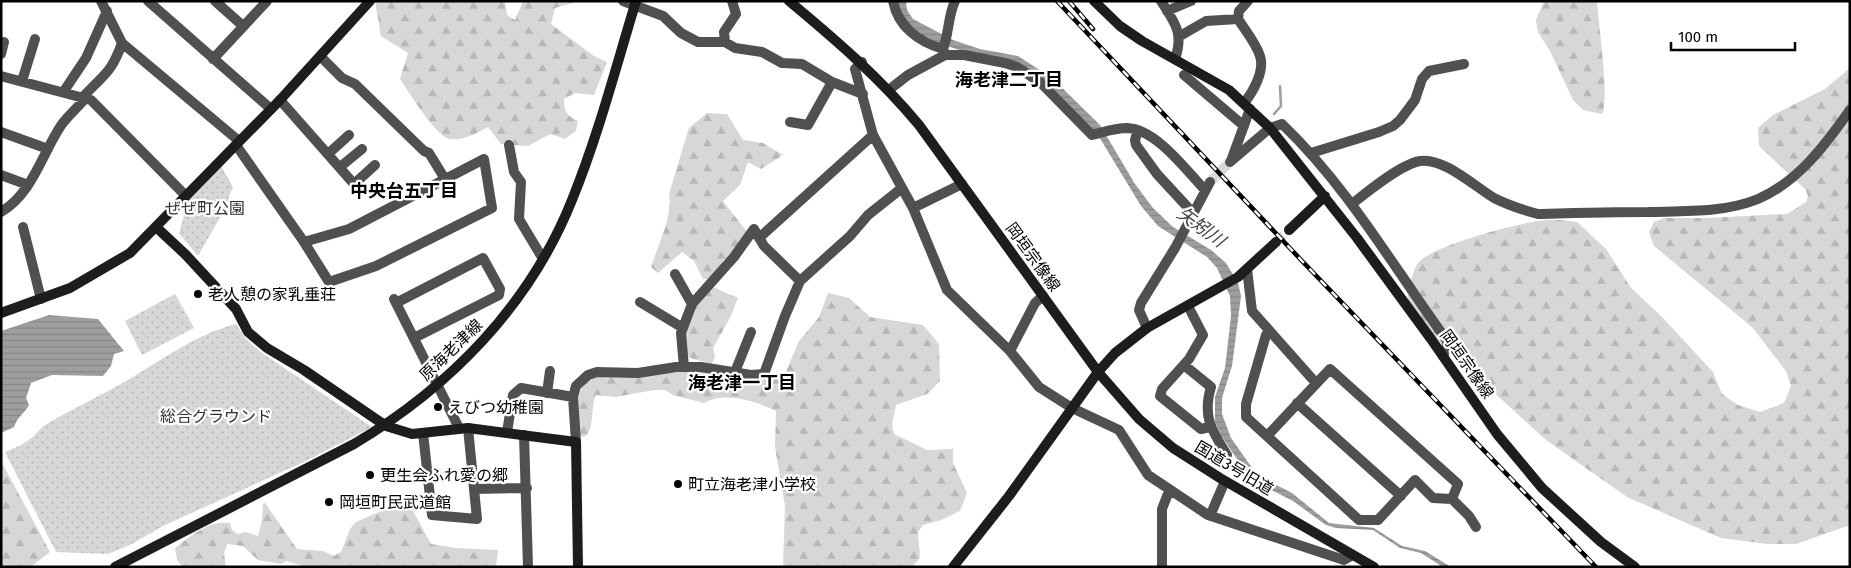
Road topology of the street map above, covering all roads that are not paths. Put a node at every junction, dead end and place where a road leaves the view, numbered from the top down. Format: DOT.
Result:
graph roads {
  1 [pos="101,1"];
  2 [pos="148,1"];
  3 [pos="215,1"];
  4 [pos="267,1"];
  5 [pos="370,1"];
  6 [pos="623,1"];
  7 [pos="732,1"];
  8 [pos="789,1"];
  9 [pos="893,1"];
  10 [pos="956,1"];
  11 [pos="1094,1"];
  12 [pos="1161,1"];
  13 [pos="1191,1"];
  14 [pos="1248,1"];
  15 [pos="635,4"];
  16 [pos="107,11"];
  17 [pos="1167,11"];
  18 [pos="1238,18"];
  19 [pos="243,26"];
  20 [pos="1180,36"];
  21 [pos="35,39"];
  22 [pos="4,42"];
  23 [pos="725,42"];
  24 [pos="122,43"];
  25 [pos="944,52"];
  26 [pos="1,54"];
  27 [pos="321,57"];
  28 [pos="213,59"];
  29 [pos="1175,59"];
  30 [pos="862,62"];
  31 [pos="1464,64"];
  32 [pos="1,76"];
  33 [pos="1184,76"];
  34 [pos="22,81"];
  35 [pos="832,82"];
  36 [pos="890,89"];
  37 [pos="1229,90"];
  38 [pos="64,92"];
  39 [pos="862,94"];
  40 [pos="83,97"];
  41 [pos="280,100"];
  42 [pos="1220,104"];
  43 [pos="1247,106"];
  44 [pos="271,109"];
  45 [pos="1850,110"];
  46 [pos="790,122"];
  47 [pos="1244,126"];
  48 [pos="1270,128"];
  49 [pos="1138,130"];
  50 [pos="1,132"];
  51 [pos="349,135"];
  52 [pos="874,135"];
  53 [pos="237,143"];
  54 [pos="510,145"];
  55 [pos="48,149"];
  56 [pos="362,149"];
  57 [pos="329,153"];
  58 [pos="1311,153"];
  59 [pos="375,166"];
  60 [pos="340,167"];
  61 [pos="1,175"];
  62 [pos="445,180"];
  63 [pos="962,184"];
  64 [pos="28,186"];
  65 [pos="902,188"];
  66 [pos="186,196"];
  67 [pos="1325,196"];
  68 [pos="1352,204"];
  69 [pos="913,208"];
  70 [pos="1,212"];
  71 [pos="1193,213"];
  72 [pos="23,227"];
  73 [pos="156,228"];
  74 [pos="1289,230"];
  75 [pos="759,238"];
  76 [pos="304,242"];
  77 [pos="1276,242"];
  78 [pos="543,259"];
  79 [pos="1247,270"];
  80 [pos="675,274"];
  81 [pos="800,281"];
  82 [pos="1043,296"];
  83 [pos="41,298"];
  84 [pos="640,302"];
  85 [pos="692,304"];
  86 [pos="1188,306"];
  87 [pos="1,312"];
  88 [pos="683,328"];
  89 [pos="1147,328"];
  90 [pos="1270,331"];
  91 [pos="751,332"];
  92 [pos="414,338"];
  93 [pos="1010,351"];
  94 [pos="1443,356"];
  95 [pos="1184,365"];
  96 [pos="684,367"];
  97 [pos="550,371"];
  98 [pos="735,372"];
  99 [pos="1098,372"];
  100 [pos="1315,382"];
  101 [pos="438,385"];
  102 [pos="547,393"];
  103 [pos="573,397"];
  104 [pos="1297,402"];
  105 [pos="1072,408"];
  106 [pos="386,426"];
  107 [pos="1210,427"];
  108 [pos="463,428"];
  109 [pos="507,432"];
  110 [pos="423,434"];
  111 [pos="524,435"];
  112 [pos="1267,436"];
  113 [pos="576,442"];
  114 [pos="1227,455"];
  115 [pos="1225,481"];
  116 [pos="527,488"];
  117 [pos="474,489"];
  118 [pos="1169,490"];
  119 [pos="1401,496"];
  120 [pos="1452,499"];
  121 [pos="1210,516"];
  122 [pos="1476,527"];
  123 [pos="1353,555"];
  124 [pos="115,567"];
  125 [pos="528,567"];
  126 [pos="569,567"];
  127 [pos="578,567"];
  128 [pos="953,567"];
  129 [pos="1162,567"];
  130 [pos="1374,567"];
  131 [pos="1635,567"];
  1 -- 16 [label="street"];
  2 -- 28 [label="street"];
  3 -- 19 [label="street"];
  4 -- 19 [label="street"];
  5 -- 27 [label="main road"];
  6 -- 15 [label="street"];
  7 -- 23 [label="street"];
  8 -- 30 [label="main road, 岡垣宗像線"];
  9 -- 25 [label="street"];
  10 -- 25 [label="street"];
  11 -- 29 [label="main road, 岡垣宗像線"];
  12 -- 17 [label="street"];
  13 -- 17 [label="street"];
  14 -- 18 [label="street"];
  15 -- 23 [label="street"];
  15 -- 78 [label="main road, 原海老津線"];
  16 -- 24 [label="street"];
  16 -- 38 [label="street"];
  17 -- 20 [label="street"];
  18 -- 20 [label="street"];
  18 -- 43 [label="street"];
  19 -- 28 [label="street"];
  20 -- 29 [label="street"];
  21 -- 34 [label="street"];
  22 -- 26 [label="street"];
  23 -- 35 [label="street"];
  24 -- 40 [label="street"];
  24 -- 53 [label="street"];
  25 -- 36 [label="street"];
  25 -- 49 [label="street"];
  27 -- 41 [label="main road"];
  27 -- 62 [label="street"];
  28 -- 44 [label="street"];
  29 -- 37 [label="main road, 岡垣宗像線"];
  30 -- 36 [label="main road, 岡垣宗像線"];
  30 -- 39 [label="street"];
  31 -- 58 [label="street"];
  32 -- 34 [label="street"];
  33 -- 42 [label="street"];
  34 -- 38 [label="street"];
  35 -- 39 [label="street"];
  35 -- 46 [label="street"];
  36 -- 63 [label="main road, 岡垣宗像線"];
  37 -- 42 [label="street"];
  37 -- 43 [label="main road, 岡垣宗像線"];
  38 -- 40 [label="street"];
  39 -- 52 [label="street"];
  40 -- 55 [label="street"];
  40 -- 66 [label="street"];
  41 -- 44 [label="main road"];
  41 -- 57 [label="street"];
  42 -- 47 [label="street"];
  43 -- 47 [label="street"];
  43 -- 48 [label="main road, 岡垣宗像線"];
  44 -- 53 [label="main road"];
  45 -- 68 [label="street"];
  47 -- 48 [label="street"];
  48 -- 58 [label="street"];
  48 -- 67 [label="main road, 岡垣宗像線"];
  49 -- 71 [label="street"];
  49 -- 71 [label="street"];
  50 -- 55 [label="street"];
  51 -- 57 [label="street"];
  52 -- 65 [label="street"];
  52 -- 75 [label="street"];
  53 -- 66 [label="main road"];
  53 -- 76 [label="street"];
  54 -- 78 [label="street"];
  55 -- 64 [label="street"];
  56 -- 60 [label="street"];
  57 -- 60 [label="street"];
  58 -- 68 [label="street"];
  59 -- 60 [label="street"];
  61 -- 64 [label="street"];
  62 -- 76 [label="street"];
  62 -- 76 [label="street"];
  63 -- 69 [label="street"];
  63 -- 82 [label="main road, 岡垣宗像線"];
  64 -- 70 [label="street"];
  65 -- 69 [label="street"];
  65 -- 81 [label="street"];
  66 -- 73 [label="main road"];
  67 -- 74 [label="main road"];
  67 -- 94 [label="main road, 岡垣宗像線"];
  68 -- 94 [label="street"];
  69 -- 93 [label="street"];
  71 -- 89 [label="street"];
  72 -- 83 [label="street"];
  73 -- 83 [label="main road"];
  73 -- 106 [label="main road"];
  75 -- 81 [label="street"];
  75 -- 85 [label="street"];
  77 -- 79 [label="main road"];
  78 -- 101 [label="main road, 原海老津線"];
  79 -- 86 [label="main road"];
  79 -- 90 [label="street"];
  80 -- 85 [label="street"];
  81 -- 98 [label="street"];
  82 -- 93 [label="street"];
  82 -- 99 [label="main road, 岡垣宗像線"];
  83 -- 87 [label="main road"];
  84 -- 88 [label="street"];
  85 -- 88 [label="street"];
  86 -- 89 [label="main road"];
  86 -- 95 [label="street"];
  88 -- 96 [label="street"];
  89 -- 99 [label="main road"];
  90 -- 100 [label="street"];
  90 -- 112 [label="street"];
  91 -- 98 [label="street"];
  92 -- 92 [label="street"];
  92 -- 101 [label="street"];
  93 -- 105 [label="street"];
  94 -- 131 [label="main road, 岡垣宗像線"];
  95 -- 107 [label="street"];
  95 -- 107 [label="street"];
  96 -- 98 [label="street"];
  96 -- 103 [label="street"];
  97 -- 102 [label="street"];
  99 -- 105 [label="main road"];
  99 -- 115 [label="main road, 国道3号旧道"];
  100 -- 104 [label="street"];
  100 -- 120 [label="street"];
  101 -- 106 [label="main road, 原海老津線"];
  101 -- 108 [label="street"];
  102 -- 103 [label="street"];
  102 -- 109 [label="street"];
  103 -- 113 [label="street"];
  104 -- 112 [label="street"];
  104 -- 119 [label="street"];
  105 -- 118 [label="street"];
  105 -- 128 [label="main road"];
  106 -- 110 [label="main road"];
  106 -- 124 [label="main road, 原海老津線"];
  107 -- 114 [label="street"];
  108 -- 109 [label="main road"];
  108 -- 110 [label="main road"];
  108 -- 117 [label="street"];
  109 -- 111 [label="main road"];
  110 -- 117 [label="street"];
  111 -- 113 [label="main road"];
  111 -- 116 [label="street"];
  112 -- 119 [label="street"];
  113 -- 127 [label="main road"];
  115 -- 121 [label="street"];
  115 -- 123 [label="main road, 国道3号旧道"];
  116 -- 117 [label="street"];
  116 -- 125 [label="street"];
  118 -- 121 [label="street"];
  118 -- 129 [label="street"];
  119 -- 120 [label="street"];
  120 -- 122 [label="street"];
  121 -- 123 [label="street"];
  123 -- 130 [label="main road, 国道3号旧道"];
  126 -- 127 [label="street"];
}
